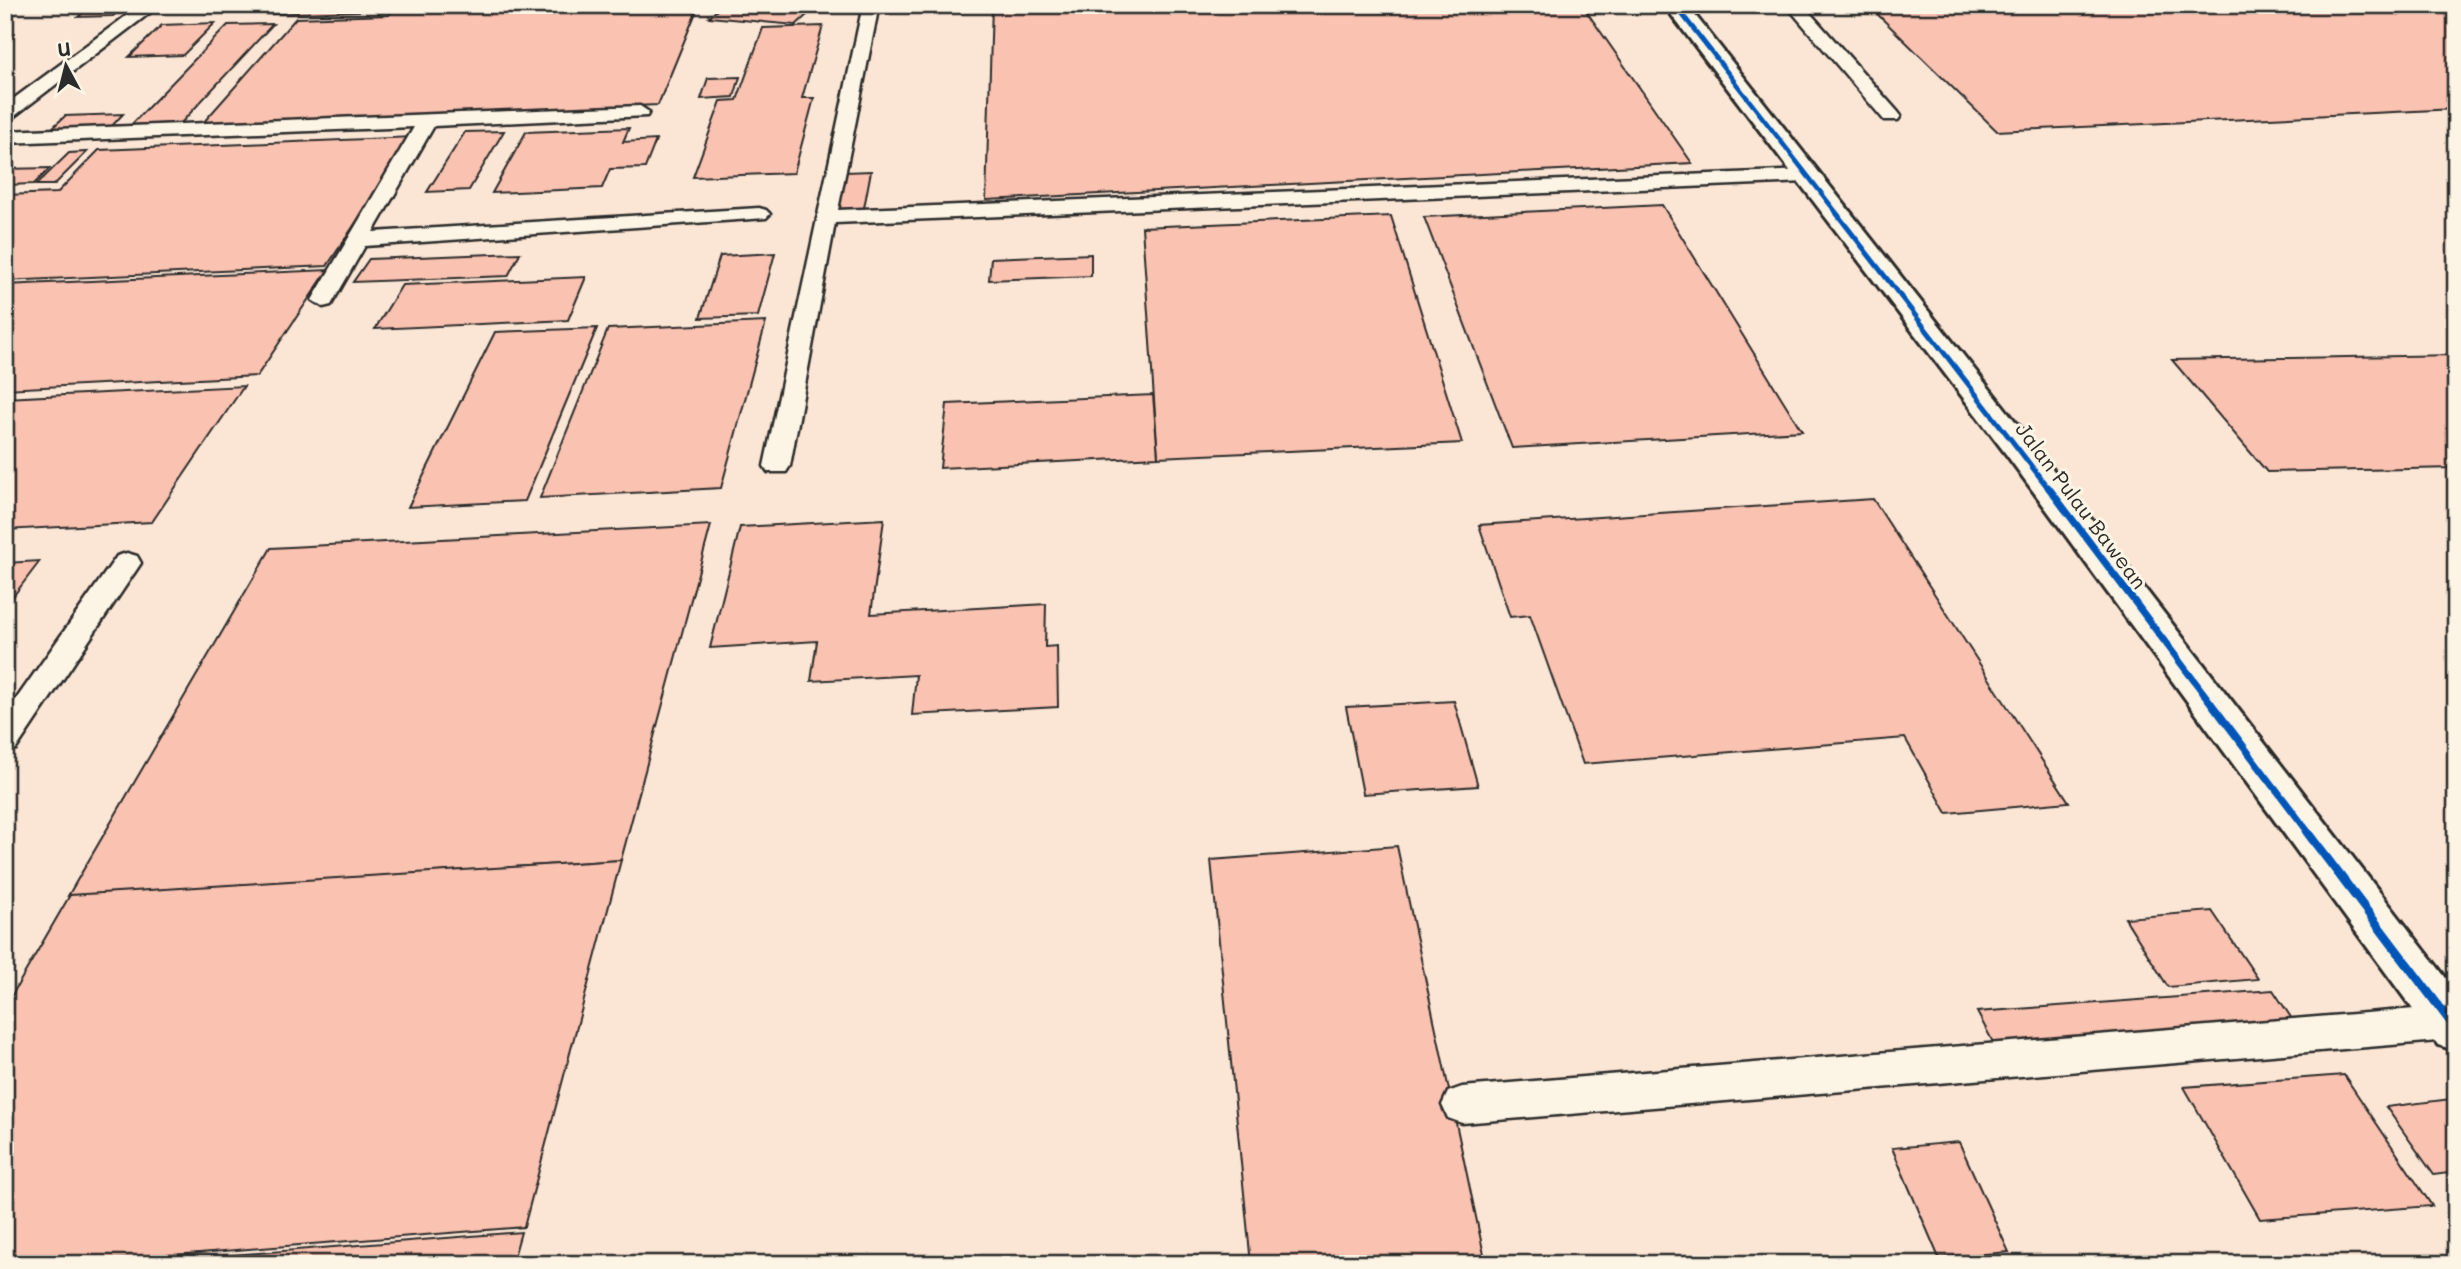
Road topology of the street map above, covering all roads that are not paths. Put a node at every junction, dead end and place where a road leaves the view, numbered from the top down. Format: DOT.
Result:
graph roads {
  1 [pos="152,5"];
  2 [pos="871,5"];
  3 [pos="1675,5"];
  4 [pos="1794,5"];
  5 [pos="640,112"];
  6 [pos="5,114"];
  7 [pos="1891,116"];
  8 [pos="428,120"];
  9 [pos="5,137"];
  10 [pos="1807,176"];
  11 [pos="759,214"];
  12 [pos="826,217"];
  13 [pos="357,240"];
  14 [pos="323,300"];
  15 [pos="777,466"];
  16 [pos="127,563"];
  17 [pos="5,740"];
  18 [pos="2453,1026"];
  19 [pos="1462,1105"];
  1 -- 6 [label="lane"];
  2 -- 12 [label="lane"];
  3 -- 10 [label="street, Jalan Pulau Bawean"];
  4 -- 7 [label="lane"];
  5 -- 8 [label="lane"];
  8 -- 9 [label="lane"];
  8 -- 13 [label="lane"];
  10 -- 12 [label="lane"];
  10 -- 18 [label="street, Jalan Pulau Bawean"];
  11 -- 13 [label="lane"];
  12 -- 15 [label="lane"];
  13 -- 14 [label="lane"];
  16 -- 17 [label="lane"];
  18 -- 19 [label="lane"];
}
